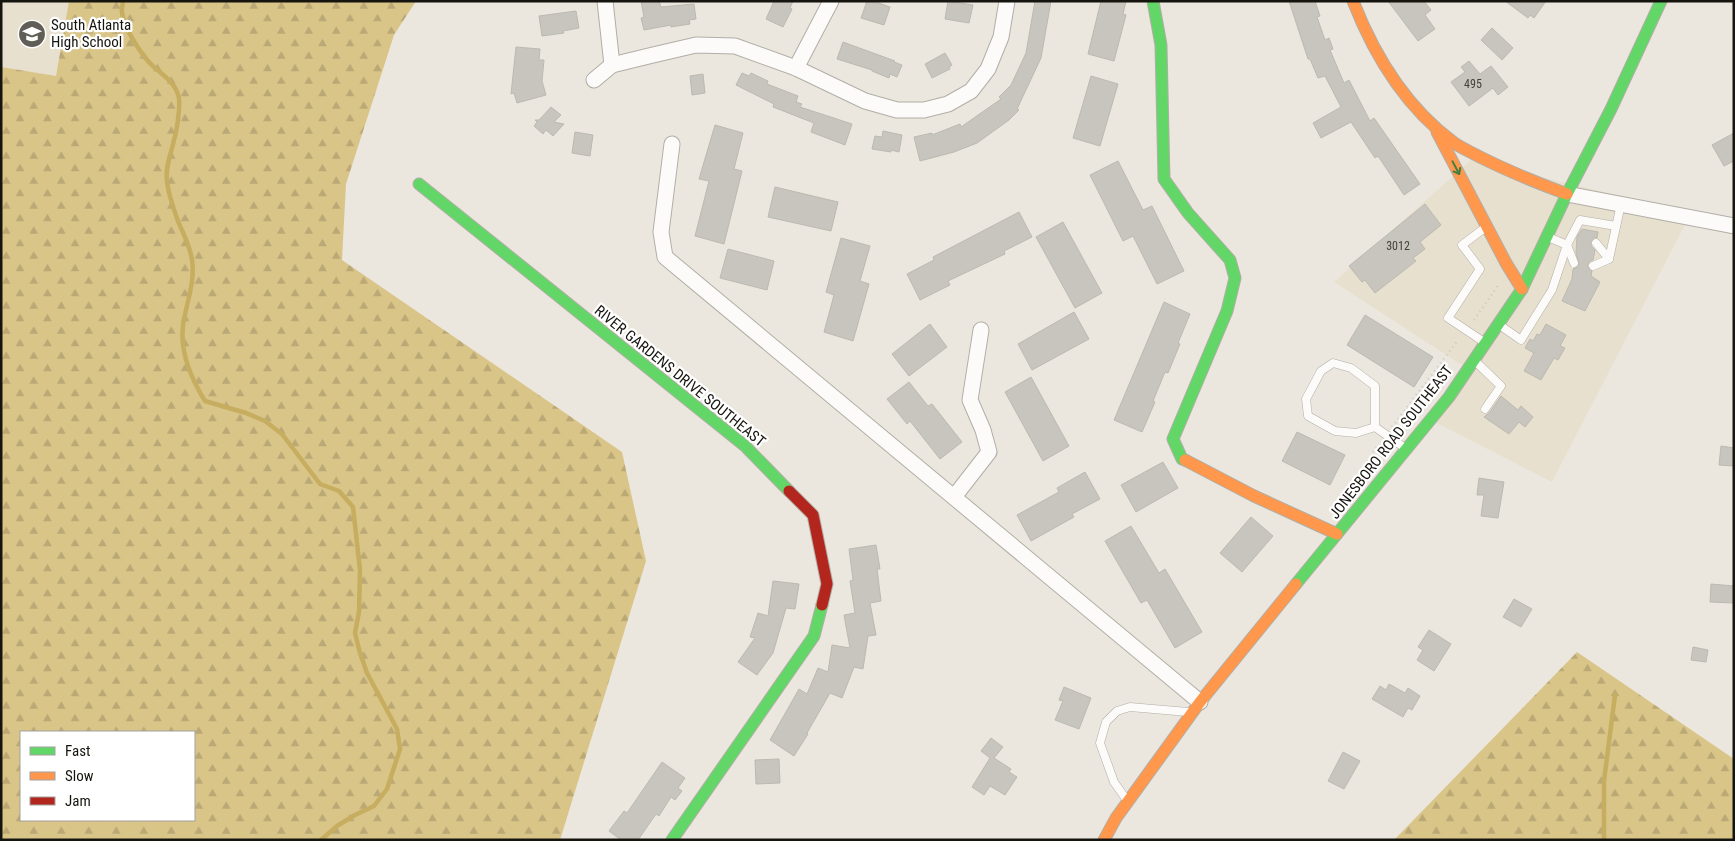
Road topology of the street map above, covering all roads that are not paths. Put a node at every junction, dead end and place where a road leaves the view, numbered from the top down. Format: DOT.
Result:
graph roads {
  1 [pos="605,1"];
  2 [pos="831,1"];
  3 [pos="1007,1"];
  4 [pos="1153,1"];
  5 [pos="1353,1"];
  6 [pos="1661,1"];
  7 [pos="612,65"];
  8 [pos="796,68"];
  9 [pos="594,80"];
  10 [pos="1433,125"];
  11 [pos="672,144"];
  12 [pos="419,184"];
  13 [pos="1567,194"];
  14 [pos="1621,204"];
  15 [pos="1616,226"];
  16 [pos="1734,226"];
  17 [pos="1487,227"];
  18 [pos="1547,236"];
  19 [pos="1577,240"];
  20 [pos="1596,243"];
  21 [pos="1567,245"];
  22 [pos="1609,259"];
  23 [pos="1574,263"];
  24 [pos="1592,266"];
  25 [pos="1522,289"];
  26 [pos="1498,324"];
  27 [pos="980,330"];
  28 [pos="1486,343"];
  29 [pos="1474,360"];
  30 [pos="1484,409"];
  31 [pos="1375,427"];
  32 [pos="1407,449"];
  33 [pos="954,497"];
  34 [pos="1337,534"];
  35 [pos="1196,707"];
  36 [pos="1128,802"];
  37 [pos="672,840"];
  38 [pos="1104,840"];
  1 -- 7 [label="street"];
  2 -- 8 [label="street"];
  3 -- 8 [label="street"];
  4 -- 34 [label="street"];
  5 -- 10 [label="street"];
  6 -- 13 [label="street, JONESBORO ROAD SOUTHEAST"];
  7 -- 8 [label="street"];
  7 -- 9 [label="street"];
  10 -- 13 [label="street"];
  10 -- 17 [label="street, one-way"];
  11 -- 33 [label="street"];
  12 -- 37 [label="street, RIVER GARDENS DRIVE SOUTHEAST"];
  13 -- 14 [label="street"];
  13 -- 18 [label="street, JONESBORO ROAD SOUTHEAST"];
  14 -- 15 [label="lane"];
  14 -- 16 [label="street"];
  15 -- 21 [label="lane"];
  15 -- 22 [label="lane"];
  17 -- 25 [label="street"];
  17 -- 28 [label="lane"];
  18 -- 21 [label="lane"];
  18 -- 25 [label="street, JONESBORO ROAD SOUTHEAST"];
  19 -- 21 [label="lane"];
  20 -- 22 [label="lane"];
  21 -- 23 [label="lane"];
  21 -- 26 [label="lane"];
  22 -- 24 [label="lane"];
  25 -- 26 [label="street, JONESBORO ROAD SOUTHEAST"];
  26 -- 28 [label="street, JONESBORO ROAD SOUTHEAST"];
  27 -- 33 [label="street"];
  28 -- 29 [label="street, JONESBORO ROAD SOUTHEAST"];
  29 -- 30 [label="lane"];
  29 -- 32 [label="street, JONESBORO ROAD SOUTHEAST"];
  31 -- 31 [label="lane"];
  31 -- 32 [label="lane"];
  32 -- 34 [label="street, JONESBORO ROAD SOUTHEAST"];
  33 -- 35 [label="street"];
  34 -- 35 [label="street, JONESBORO ROAD SOUTHEAST"];
  35 -- 36 [label="street, JONESBORO ROAD SOUTHEAST"];
  35 -- 36 [label="lane"];
  36 -- 38 [label="street, JONESBORO ROAD SOUTHEAST"];
}
